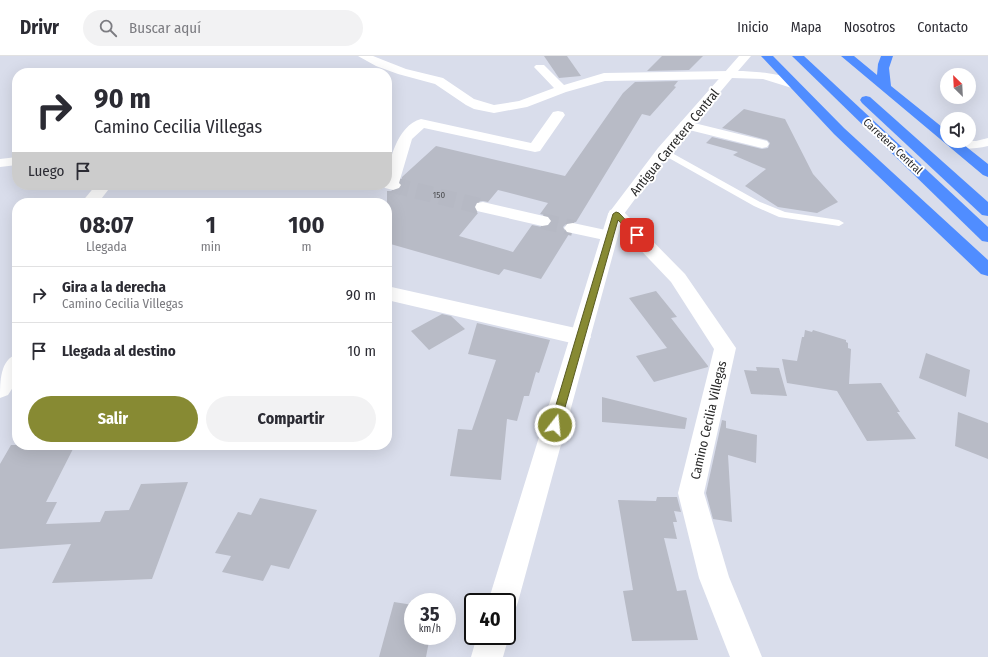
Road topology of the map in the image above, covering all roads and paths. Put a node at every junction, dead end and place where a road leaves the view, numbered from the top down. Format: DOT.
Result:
graph roads {
  1 [pos="364,56"];
  2 [pos="745,56"];
  3 [pos="767,56"];
  4 [pos="798,56"];
  5 [pos="847,56"];
  6 [pos="887,56"];
  7 [pos="540,67"];
  8 [pos="391,68"];
  9 [pos="392,68"];
  10 [pos="729,75"];
  11 [pos="795,85"];
  12 [pos="885,88"];
  13 [pos="562,89"];
  14 [pos="853,89"];
  15 [pos="558,115"];
  16 [pos="686,125"];
  17 [pos="940,133"];
  18 [pos="988,142"];
  19 [pos="762,144"];
  20 [pos="976,145"];
  21 [pos="959,148"];
  22 [pos="663,151"];
  23 [pos="12,161"];
  24 [pos="0,163"];
  25 [pos="988,172"];
  26 [pos="392,182"];
  27 [pos="100,190"];
  28 [pos="93,198"];
  29 [pos="483,207"];
  30 [pos="988,211"];
  31 [pos="542,221"];
  32 [pos="839,223"];
  33 [pos="613,225"];
  34 [pos="572,228"];
  35 [pos="988,237"];
  36 [pos="988,270"];
  37 [pos="392,294"];
  38 [pos="580,337"];
  39 [pos="12,370"];
  40 [pos="0,389"];
  41 [pos="506,593"];
  42 [pos="490,645"];
  43 [pos="487,657"];
  44 [pos="746,657"];
  1 -- 8 [label="street"];
  2 -- 10 [label="street, Antigua Carretera Central"];
  3 -- 11 [label="highway"];
  4 -- 35 [label="highway, Carretera Central"];
  5 -- 12 [label="highway"];
  6 -- 12 [label="highway"];
  7 -- 13 [label="street"];
  9 -- 13 [label="street"];
  10 -- 11 [label="street"];
  10 -- 13 [label="street"];
  10 -- 16 [label="street, Antigua Carretera Central"];
  11 -- 36 [label="highway"];
  12 -- 17 [label="highway"];
  14 -- 30 [label="highway, Carretera Central"];
  15 -- 26 [label="street"];
  16 -- 19 [label="street"];
  16 -- 22 [label="street, Antigua Carretera Central"];
  18 -- 20 [label="street"];
  21 -- 25 [label="highway"];
  22 -- 32 [label="lane"];
  22 -- 33 [label="street, Antigua Carretera Central"];
  23 -- 24 [label="street"];
  27 -- 28 [label="street"];
  29 -- 31 [label="street"];
  33 -- 34 [label="street"];
  33 -- 38 [label="street, Antigua Carretera Central"];
  33 -- 44 [label="street, Camino Cecilia Villegas"];
  37 -- 38 [label="street"];
  38 -- 41 [label="street, Antigua Carretera Central"];
  39 -- 40 [label="street"];
  42 -- 43 [label="street"];
}
